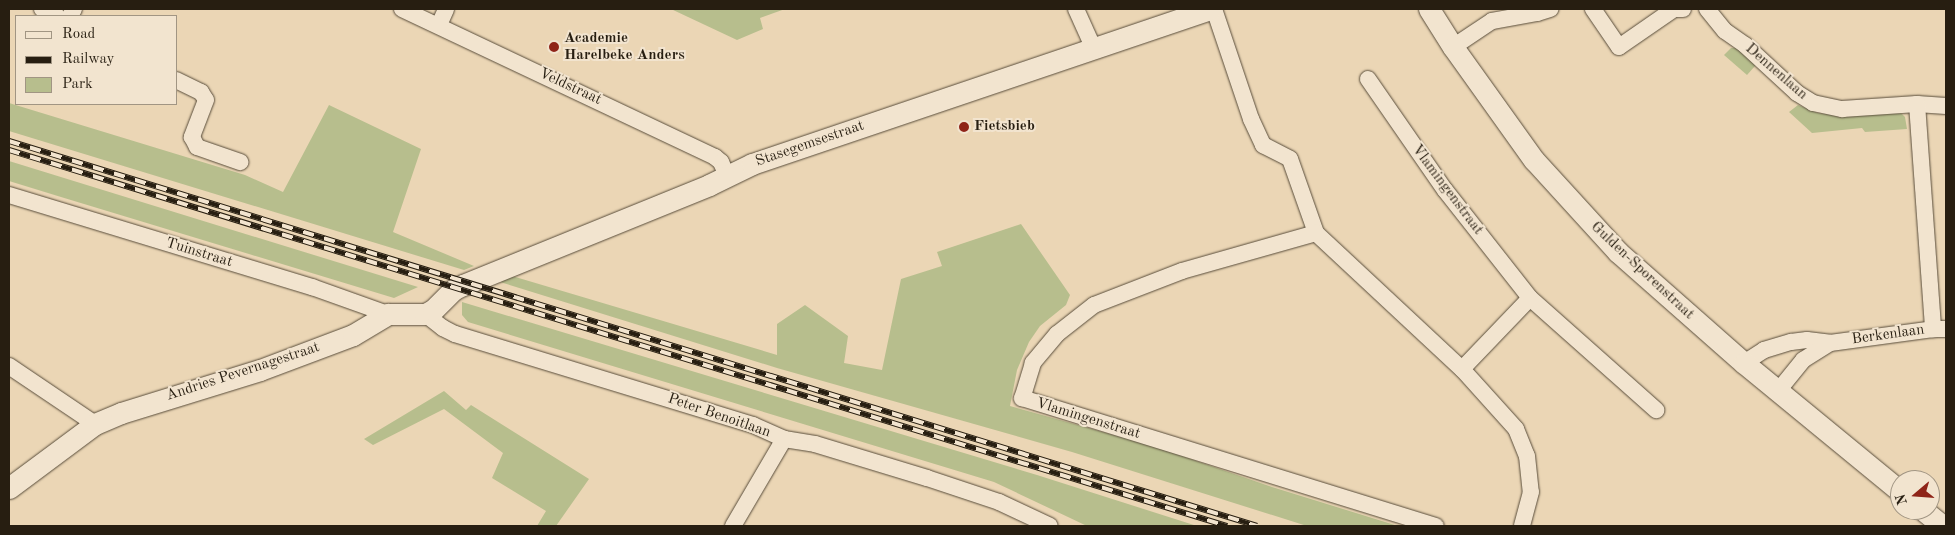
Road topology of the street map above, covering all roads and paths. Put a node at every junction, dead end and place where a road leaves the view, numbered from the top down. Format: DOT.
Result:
graph roads {
  1 [pos="42,9"];
  2 [pos="402,9"];
  3 [pos="446,9"];
  4 [pos="1076,9"];
  5 [pos="1210,9"];
  6 [pos="1214,9"];
  7 [pos="1429,9"];
  8 [pos="1550,9"];
  9 [pos="1593,9"];
  10 [pos="1683,9"];
  11 [pos="1707,9"];
  12 [pos="56,15"];
  13 [pos="439,26"];
  14 [pos="1453,47"];
  15 [pos="1094,49"];
  16 [pos="1368,79"];
  17 [pos="178,81"];
  18 [pos="1916,104"];
  19 [pos="1946,106"];
  20 [pos="240,162"];
  21 [pos="726,176"];
  22 [pos="9,195"];
  23 [pos="1316,233"];
  24 [pos="1530,298"];
  25 [pos="388,314"];
  26 [pos="425,314"];
  27 [pos="1939,329"];
  28 [pos="1830,343"];
  29 [pos="1744,362"];
  30 [pos="9,366"];
  31 [pos="1462,369"];
  32 [pos="1778,391"];
  33 [pos="1656,410"];
  34 [pos="95,424"];
  35 [pos="784,439"];
  36 [pos="1890,483"];
  37 [pos="9,488"];
  38 [pos="733,526"];
  39 [pos="1050,526"];
  40 [pos="1436,526"];
  41 [pos="1522,526"];
  1 -- 12 [label="street"];
  2 -- 13 [label="street, Veldstraat"];
  3 -- 13 [label="street"];
  4 -- 15 [label="street"];
  5 -- 15 [label="street, Stasegemsestraat"];
  6 -- 23 [label="street"];
  7 -- 14 [label="street, Gulden-Sporenstraat"];
  8 -- 14 [label="street"];
  9 -- 10 [label="street"];
  11 -- 18 [label="street, Dennenlaan"];
  13 -- 21 [label="street, Veldstraat"];
  14 -- 29 [label="street, Gulden-Sporenstraat"];
  15 -- 21 [label="street, Stasegemsestraat"];
  16 -- 24 [label="street, Vlamingenstraat"];
  17 -- 20 [label="street"];
  18 -- 19 [label="street, Dennenlaan"];
  18 -- 27 [label="street"];
  21 -- 26 [label="street, Stasegemsestraat"];
  22 -- 25 [label="street, Tuinstraat"];
  23 -- 31 [label="street"];
  23 -- 40 [label="street, Vlamingenstraat"];
  24 -- 31 [label="street"];
  24 -- 33 [label="street, Vlamingenstraat"];
  25 -- 26 [label="street"];
  25 -- 34 [label="street, Andries Pevernagestraat"];
  26 -- 35 [label="street, Peter Benoitlaan"];
  27 -- 28 [label="street, Berkenlaan"];
  28 -- 29 [label="street, Berkenlaan"];
  28 -- 32 [label="street, Berkenlaan"];
  29 -- 32 [label="street, Gulden-Sporenstraat"];
  30 -- 34 [label="street"];
  31 -- 41 [label="street"];
  32 -- 36 [label="street, Gulden-Sporenstraat"];
  34 -- 37 [label="street, Andries Pevernagestraat"];
  35 -- 38 [label="street"];
  35 -- 39 [label="street, Peter Benoitlaan"];
}
